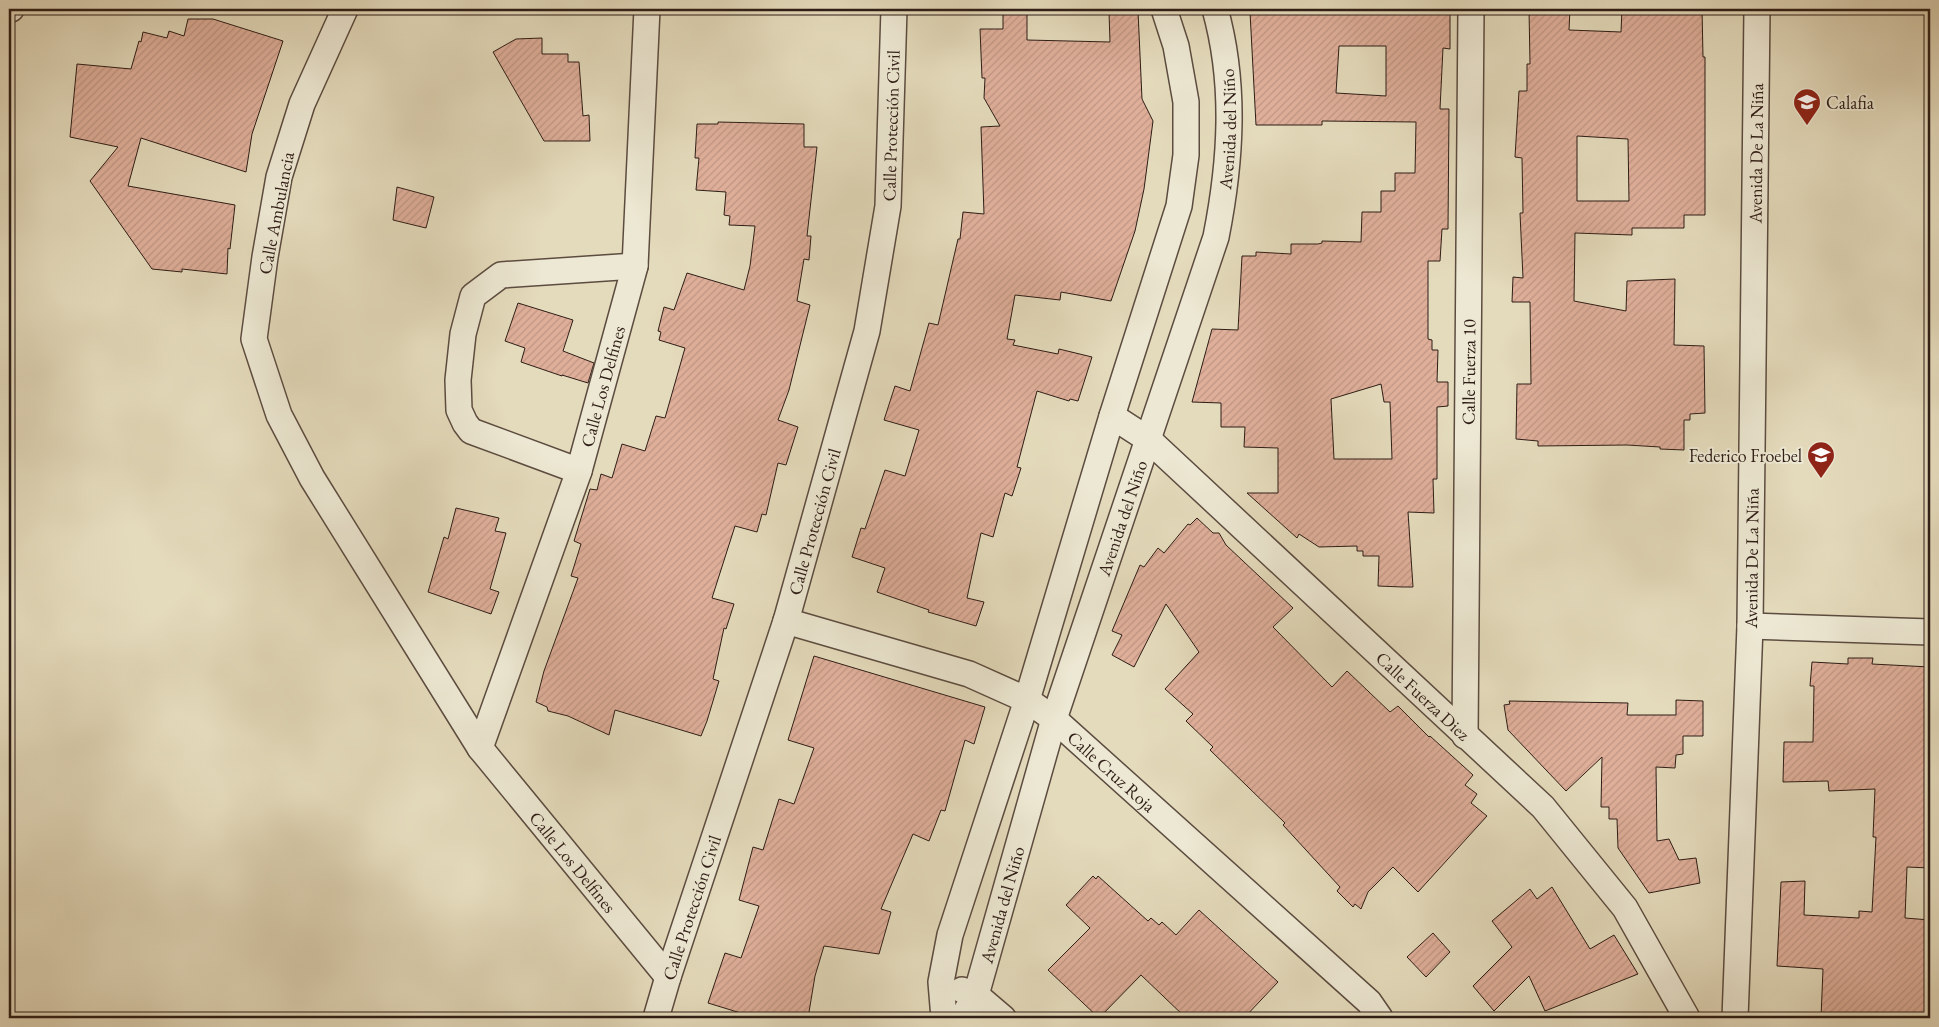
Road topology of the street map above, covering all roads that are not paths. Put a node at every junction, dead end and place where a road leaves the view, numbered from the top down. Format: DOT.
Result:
graph roads {
  1 [pos="345,9"];
  2 [pos="647,9"];
  3 [pos="894,9"];
  4 [pos="1164,9"];
  5 [pos="1215,9"];
  6 [pos="1471,9"];
  7 [pos="1757,9"];
  8 [pos="635,266"];
  9 [pos="254,339"];
  10 [pos="1112,416"];
  11 [pos="1149,440"];
  12 [pos="579,471"];
  13 [pos="786,621"];
  14 [pos="1750,626"];
  15 [pos="1930,632"];
  16 [pos="1027,700"];
  17 [pos="1054,718"];
  18 [pos="1465,736"];
  19 [pos="480,748"];
  20 [pos="668,977"];
  21 [pos="941,982"];
  22 [pos="976,995"];
  23 [pos="656,1018"];
  24 [pos="944,1018"];
  25 [pos="962,1018"];
  26 [pos="1003,1018"];
  27 [pos="1380,1018"];
  28 [pos="1687,1018"];
  29 [pos="1735,1018"];
  1 -- 9 [label="street, Calle Ambulancia"];
  2 -- 8 [label="street, Calle Los Delfines"];
  3 -- 13 [label="street, Calle Protección Civil"];
  4 -- 10 [label="street, Avenida del Niño"];
  5 -- 11 [label="street, Avenida del Niño"];
  6 -- 18 [label="street, Calle Fuerza 10"];
  7 -- 14 [label="street, Avenida De La Niña"];
  8 -- 12 [label="street, Calle Los Delfines"];
  8 -- 12 [label="street"];
  9 -- 19 [label="street, Calle Los Delfines"];
  10 -- 11 [label="street, Calle Fuerza Diez"];
  10 -- 16 [label="street, Avenida del Niño"];
  11 -- 17 [label="street, Avenida del Niño"];
  11 -- 18 [label="street, Calle Fuerza Diez"];
  12 -- 19 [label="street, Calle Los Delfines"];
  13 -- 16 [label="street, Calle Cruz Roja"];
  13 -- 20 [label="street, Calle Protección Civil"];
  14 -- 15 [label="street"];
  14 -- 29 [label="street, Avenida De La Niña"];
  16 -- 17 [label="street, Calle Cruz Roja"];
  16 -- 21 [label="street, Avenida del Niño"];
  17 -- 22 [label="street, Avenida del Niño"];
  17 -- 27 [label="street, Calle Cruz Roja"];
  18 -- 28 [label="street, Calle Fuerza Diez"];
  19 -- 20 [label="street, Calle Los Delfines"];
  20 -- 23 [label="street, Calle Protección Civil"];
  21 -- 22 [label="street"];
  21 -- 24 [label="street, Avenida del Niño"];
  22 -- 25 [label="street, Avenida del Niño"];
  22 -- 26 [label="street"];
}
